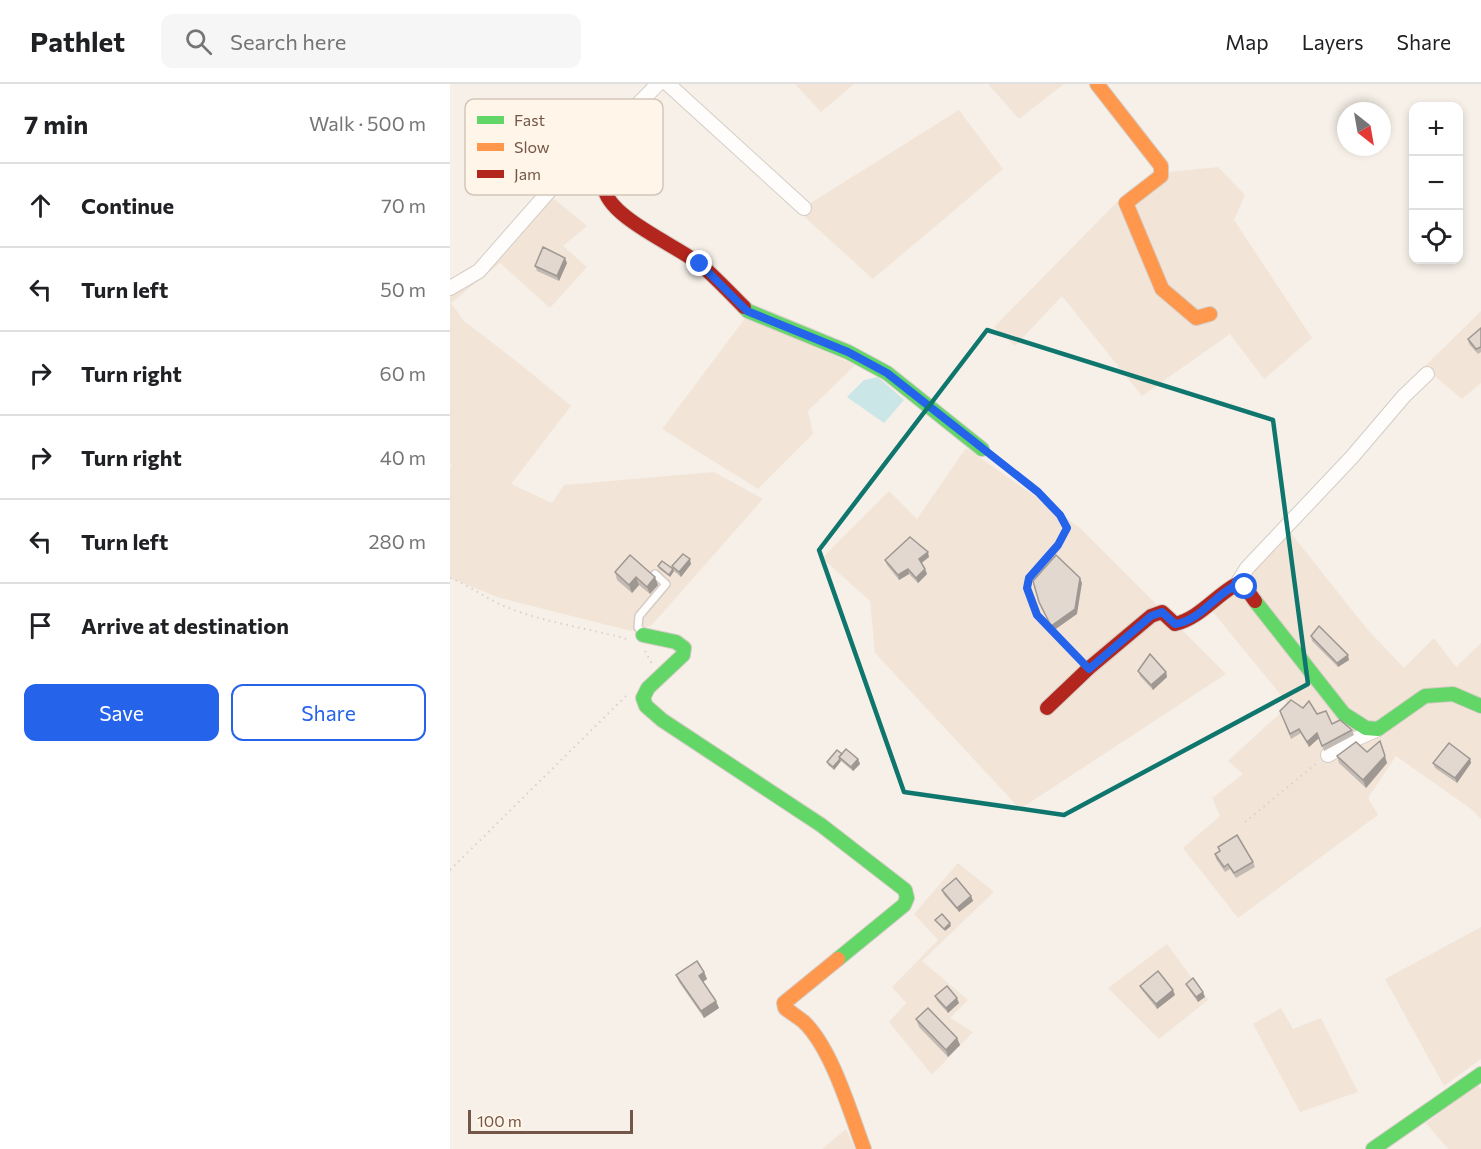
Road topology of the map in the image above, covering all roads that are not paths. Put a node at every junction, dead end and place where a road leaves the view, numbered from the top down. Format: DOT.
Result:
graph roads {
  1 [pos="658,84"];
  2 [pos="668,84"];
  3 [pos="1097,84"];
  4 [pos="643,99"];
  5 [pos="546,195"];
  6 [pos="608,195"];
  7 [pos="804,208"];
  8 [pos="450,288"];
  9 [pos="1210,314"];
  10 [pos="1427,374"];
  11 [pos="982,449"];
  12 [pos="656,574"];
  13 [pos="1238,584"];
  14 [pos="639,640"];
  15 [pos="1481,706"];
  16 [pos="1047,708"];
  17 [pos="1378,729"];
  18 [pos="1328,755"];
  19 [pos="1481,1074"];
  20 [pos="864,1149"];
  21 [pos="1373,1149"];
  1 -- 4 [label="street"];
  2 -- 7 [label="street"];
  3 -- 9 [label="street"];
  5 -- 8 [label="street"];
  6 -- 11 [label="street"];
  10 -- 13 [label="street"];
  12 -- 14 [label="lane"];
  13 -- 16 [label="street"];
  13 -- 17 [label="street"];
  14 -- 20 [label="street"];
  15 -- 17 [label="street"];
  17 -- 18 [label="street"];
  19 -- 21 [label="street"];
}
